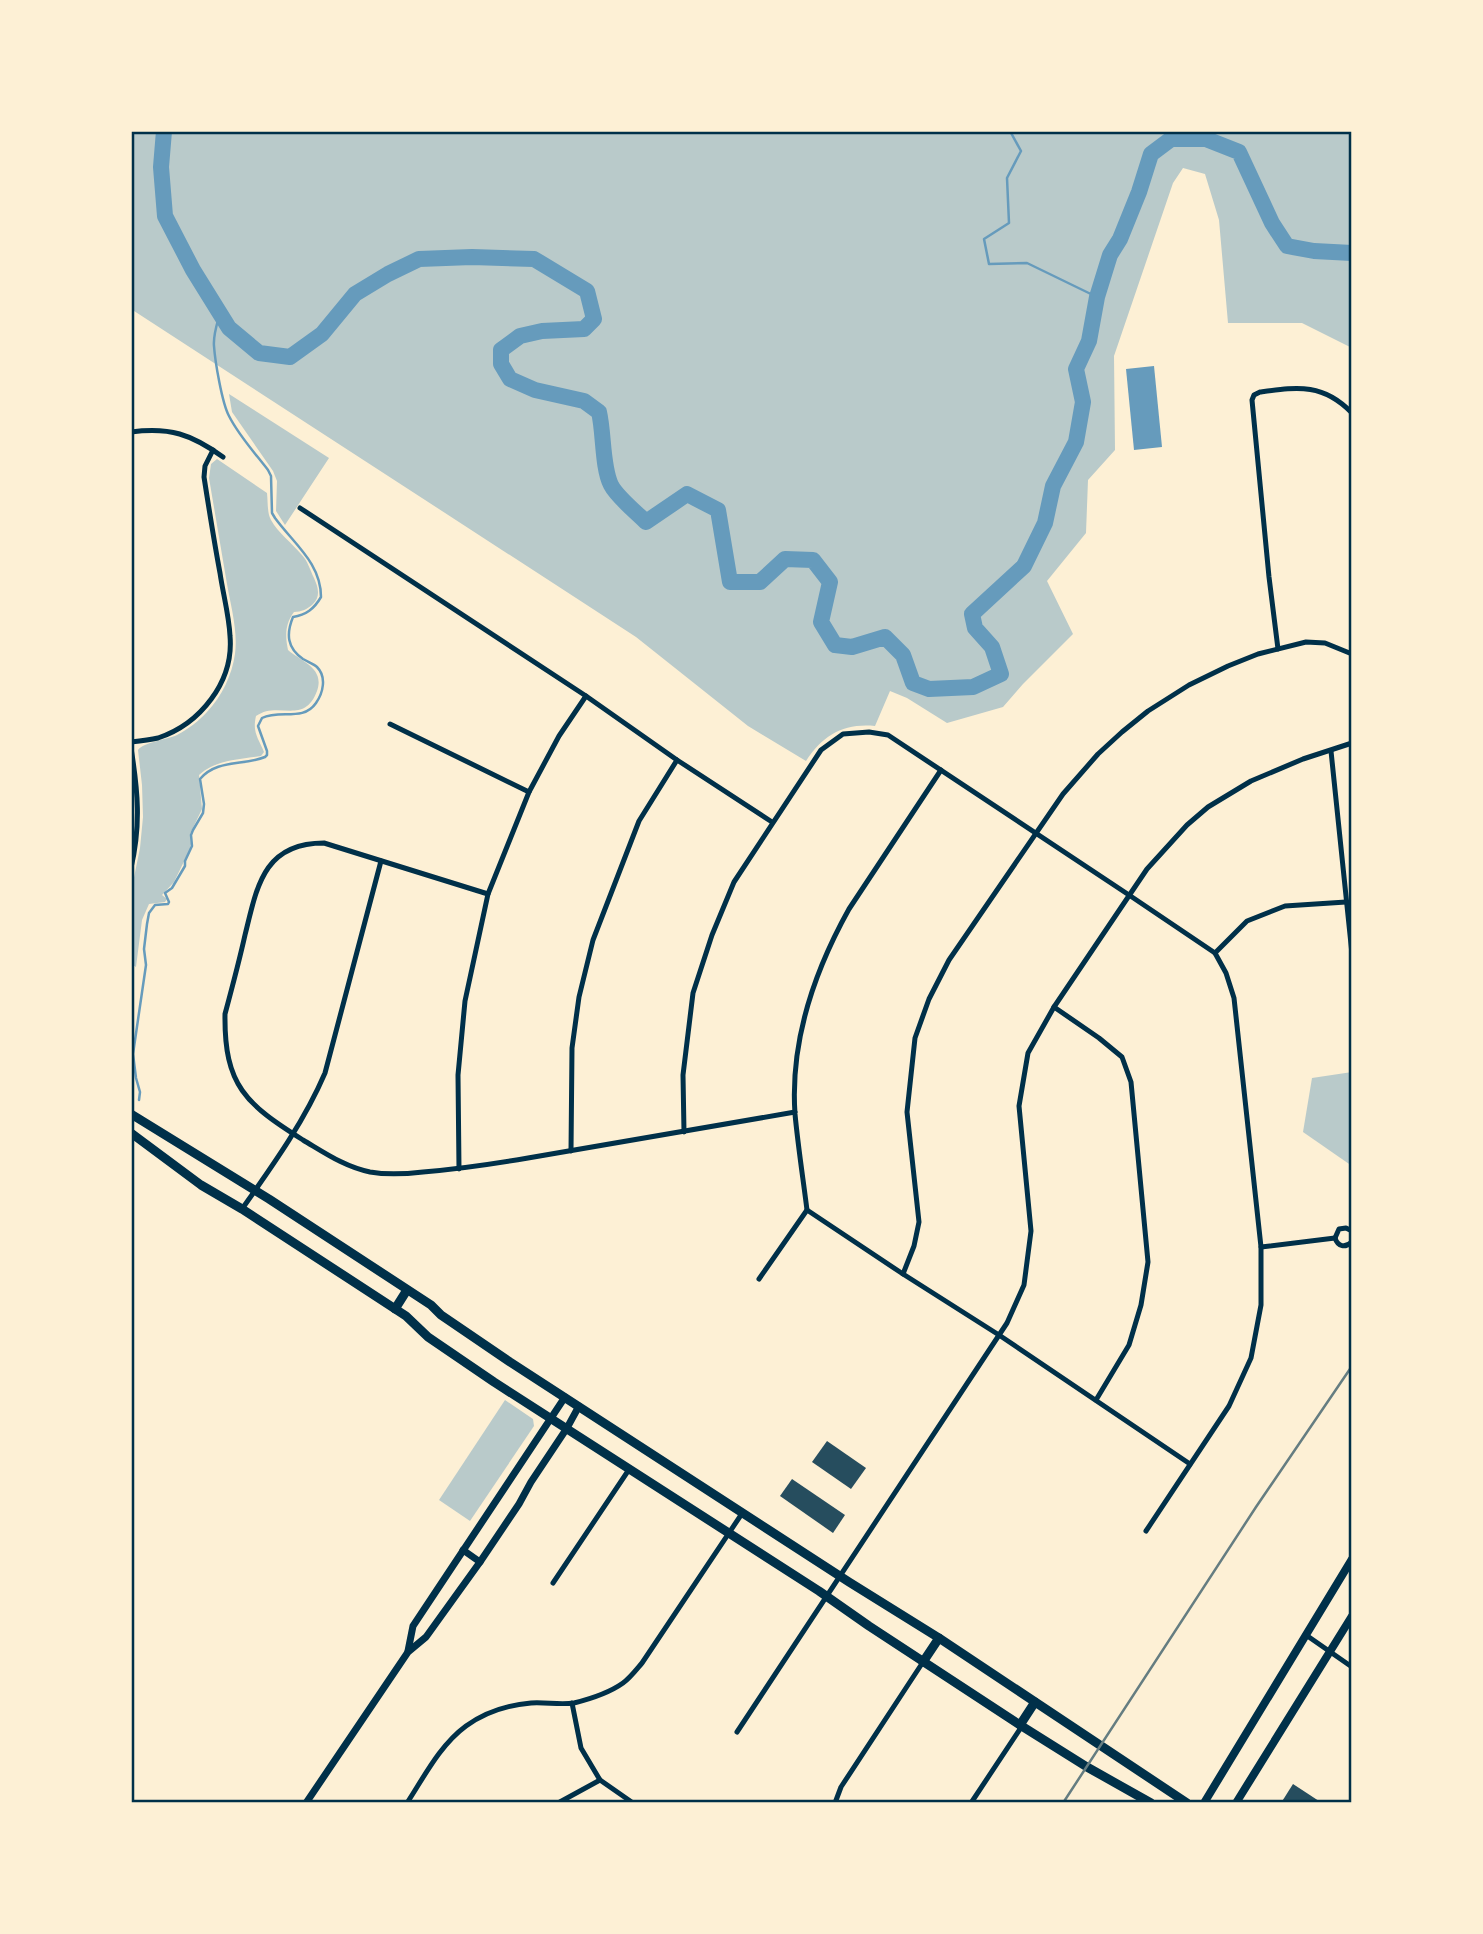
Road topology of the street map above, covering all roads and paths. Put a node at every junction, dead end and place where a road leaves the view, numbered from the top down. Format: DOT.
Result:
graph roads {
  1 [pos="1352,414"];
  2 [pos="131,432"];
  3 [pos="213,450"];
  4 [pos="223,457"];
  5 [pos="300,508"];
  6 [pos="1278,649"];
  7 [pos="1352,654"];
  8 [pos="586,696"];
  9 [pos="390,724"];
  10 [pos="131,742"];
  11 [pos="1352,743"];
  12 [pos="131,748"];
  13 [pos="1331,751"];
  14 [pos="677,760"];
  15 [pos="942,770"];
  16 [pos="529,792"];
  17 [pos="772,822"];
  18 [pos="1035,832"];
  19 [pos="382,861"];
  20 [pos="131,868"];
  21 [pos="488,894"];
  22 [pos="1129,895"];
  23 [pos="1346,902"];
  24 [pos="1214,954"];
  25 [pos="1352,954"];
  26 [pos="1054,1007"];
  27 [pos="795,1112"];
  28 [pos="131,1114"];
  29 [pos="684,1132"];
  30 [pos="131,1133"];
  31 [pos="294,1134"];
  32 [pos="571,1151"];
  33 [pos="459,1169"];
  34 [pos="255,1191"];
  35 [pos="242,1209"];
  36 [pos="807,1210"];
  37 [pos="1352,1231"];
  38 [pos="1335,1238"];
  39 [pos="1352,1242"];
  40 [pos="1261,1247"];
  41 [pos="902,1274"];
  42 [pos="759,1279"];
  43 [pos="407,1290"];
  44 [pos="395,1309"];
  45 [pos="999,1335"];
  46 [pos="565,1398"];
  47 [pos="1096,1400"];
  48 [pos="579,1406"];
  49 [pos="551,1418"];
  50 [pos="567,1428"];
  51 [pos="1191,1464"];
  52 [pos="630,1468"];
  53 [pos="743,1512"];
  54 [pos="1146,1531"];
  55 [pos="729,1533"];
  56 [pos="463,1550"];
  57 [pos="1352,1559"];
  58 [pos="480,1562"];
  59 [pos="841,1577"];
  60 [pos="553,1583"];
  61 [pos="828,1596"];
  62 [pos="1352,1616"];
  63 [pos="1306,1635"];
  64 [pos="939,1638"];
  65 [pos="408,1652"];
  66 [pos="1329,1652"];
  67 [pos="923,1662"];
  68 [pos="1352,1667"];
  69 [pos="1035,1702"];
  70 [pos="572,1703"];
  71 [pos="1021,1726"];
  72 [pos="737,1732"];
  73 [pos="600,1780"];
  74 [pos="306,1803"];
  75 [pos="407,1803"];
  76 [pos="558,1803"];
  77 [pos="633,1803"];
  78 [pos="835,1803"];
  79 [pos="971,1803"];
  80 [pos="1151,1803"];
  81 [pos="1187,1803"];
  82 [pos="1204,1803"];
  83 [pos="1236,1803"];
  1 -- 6 [label="street"];
  2 -- 3 [label="street"];
  3 -- 4 [label="street"];
  3 -- 10 [label="street"];
  5 -- 8 [label="street"];
  6 -- 7 [label="street"];
  6 -- 18 [label="street"];
  8 -- 14 [label="street"];
  8 -- 16 [label="street"];
  9 -- 16 [label="street"];
  11 -- 13 [label="street"];
  12 -- 20 [label="street"];
  13 -- 22 [label="street"];
  13 -- 23 [label="street"];
  14 -- 17 [label="street"];
  14 -- 32 [label="street"];
  15 -- 17 [label="street"];
  15 -- 18 [label="street"];
  15 -- 27 [label="street"];
  16 -- 21 [label="street"];
  17 -- 29 [label="street"];
  18 -- 22 [label="street"];
  18 -- 41 [label="street"];
  19 -- 21 [label="street"];
  19 -- 31 [label="street"];
  19 -- 31 [label="street"];
  21 -- 33 [label="street"];
  22 -- 24 [label="street"];
  22 -- 26 [label="street"];
  23 -- 24 [label="street"];
  23 -- 25 [label="street"];
  24 -- 40 [label="street"];
  26 -- 45 [label="street"];
  26 -- 47 [label="street"];
  27 -- 29 [label="street"];
  27 -- 36 [label="street"];
  28 -- 34 [label="main road"];
  29 -- 32 [label="street"];
  30 -- 35 [label="main road"];
  31 -- 33 [label="street"];
  31 -- 34 [label="street"];
  32 -- 33 [label="street"];
  34 -- 35 [label="street"];
  34 -- 43 [label="main road"];
  35 -- 44 [label="main road"];
  36 -- 41 [label="street"];
  36 -- 42 [label="street"];
  37 -- 38 [label="street"];
  38 -- 39 [label="street"];
  38 -- 40 [label="street"];
  40 -- 51 [label="street"];
  41 -- 45 [label="street"];
  43 -- 44 [label="main road"];
  43 -- 46 [label="main road"];
  44 -- 49 [label="main road"];
  45 -- 47 [label="street"];
  45 -- 59 [label="street"];
  46 -- 48 [label="main road"];
  46 -- 49 [label="street"];
  47 -- 51 [label="street"];
  48 -- 50 [label="street"];
  48 -- 53 [label="main road"];
  49 -- 50 [label="main road"];
  49 -- 56 [label="street"];
  50 -- 52 [label="main road"];
  50 -- 58 [label="street"];
  51 -- 54 [label="street"];
  52 -- 55 [label="main road"];
  52 -- 60 [label="street"];
  53 -- 55 [label="street"];
  53 -- 59 [label="main road"];
  55 -- 61 [label="main road"];
  55 -- 70 [label="street"];
  56 -- 58 [label="street"];
  56 -- 65 [label="street"];
  57 -- 63 [label="main road"];
  58 -- 65 [label="street"];
  59 -- 61 [label="street"];
  59 -- 64 [label="main road"];
  61 -- 67 [label="main road"];
  61 -- 72 [label="street"];
  62 -- 66 [label="main road"];
  63 -- 66 [label="street"];
  63 -- 82 [label="main road"];
  64 -- 67 [label="main road"];
  64 -- 69 [label="main road"];
  65 -- 74 [label="street"];
  66 -- 68 [label="street"];
  66 -- 83 [label="main road"];
  67 -- 71 [label="main road"];
  67 -- 78 [label="street"];
  69 -- 71 [label="main road"];
  69 -- 81 [label="main road"];
  70 -- 73 [label="street"];
  70 -- 75 [label="street"];
  71 -- 79 [label="street"];
  71 -- 80 [label="main road"];
  73 -- 76 [label="street"];
  73 -- 77 [label="street"];
}
